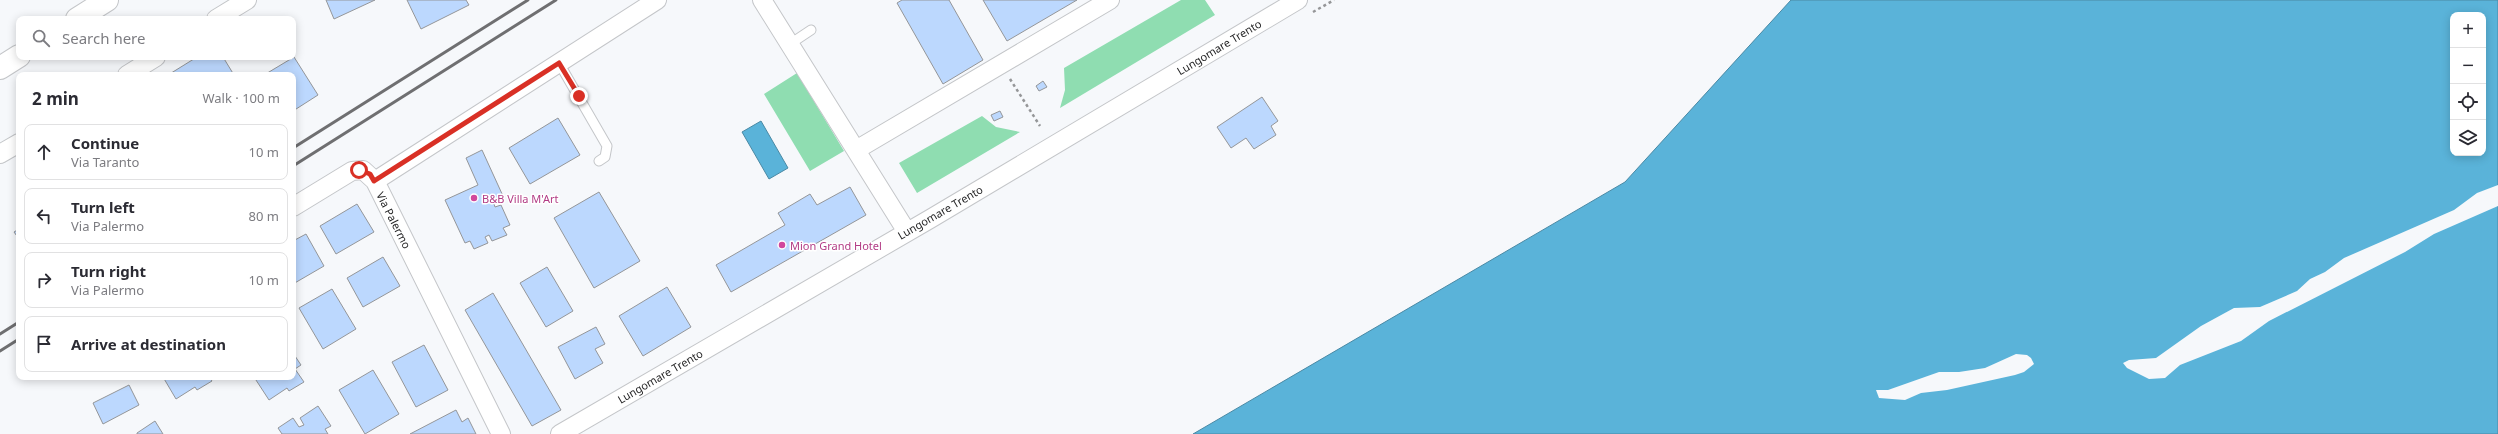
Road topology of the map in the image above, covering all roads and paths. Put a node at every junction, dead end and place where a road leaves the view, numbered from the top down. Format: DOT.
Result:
graph roads {
  1 [pos="107,0"];
  2 [pos="247,0"];
  3 [pos="657,0"];
  4 [pos="762,0"];
  5 [pos="1110,0"];
  6 [pos="1298,0"];
  7 [pos="82,16"];
  8 [pos="221,16"];
  9 [pos="811,30"];
  10 [pos="790,44"];
  11 [pos="151,60"];
  12 [pos="559,63"];
  13 [pos="132,72"];
  14 [pos="1009,77"];
  15 [pos="1040,126"];
  16 [pos="16,145"];
  17 [pos="856,150"];
  18 [pos="0,154"];
  19 [pos="599,161"];
  20 [pos="374,181"];
  21 [pos="296,205"];
  22 [pos="907,232"];
  23 [pos="501,434"];
  24 [pos="560,434"];
  1 -- 7 [label="main road"];
  2 -- 8 [label="street"];
  3 -- 12 [label="street, Via Palermo"];
  4 -- 10 [label="street"];
  5 -- 17 [label="street"];
  6 -- 22 [label="street, Lungomare Trento"];
  9 -- 10 [label="lane"];
  10 -- 17 [label="street"];
  11 -- 13 [label="street"];
  12 -- 19 [label="lane"];
  12 -- 20 [label="street, Via Palermo"];
  14 -- 15 [label="path"];
  16 -- 18 [label="street"];
  17 -- 22 [label="street"];
  20 -- 21 [label="street"];
  20 -- 23 [label="street, Via Palermo"];
  22 -- 24 [label="street, Lungomare Trento"];
}
